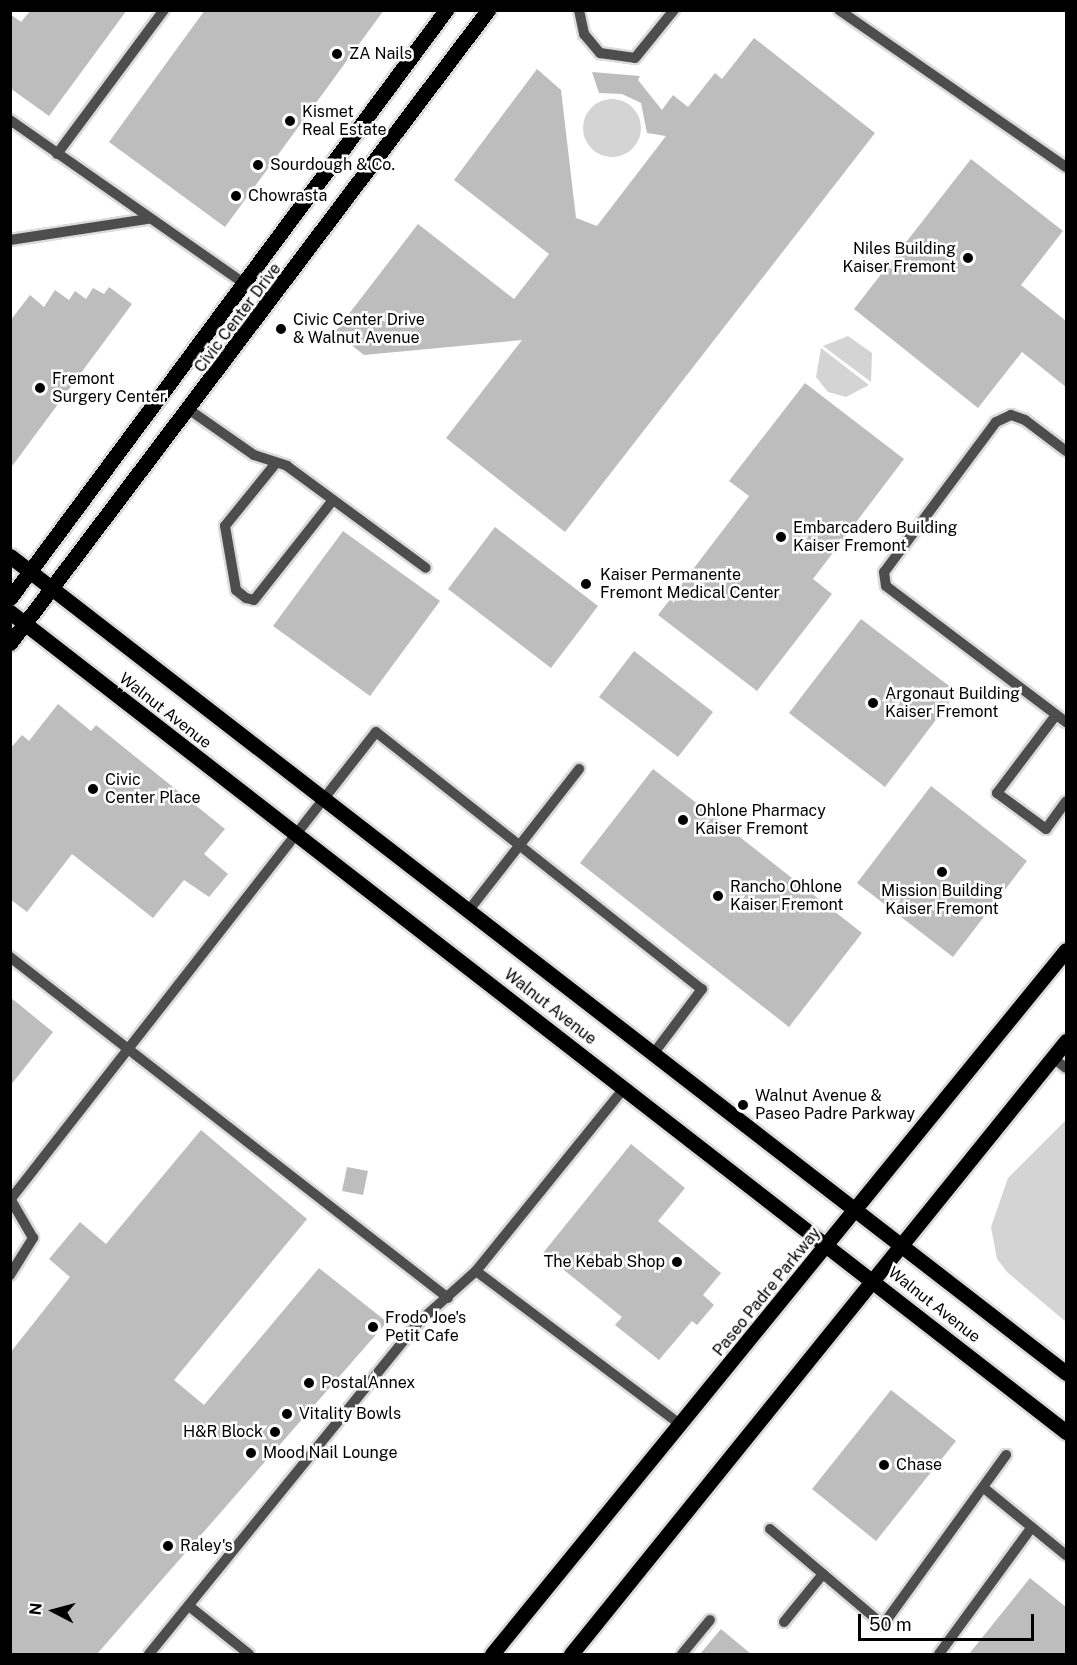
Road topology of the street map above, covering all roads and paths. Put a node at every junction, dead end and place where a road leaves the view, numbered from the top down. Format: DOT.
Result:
graph roads {
  1 [pos="164,10"];
  2 [pos="446,10"];
  3 [pos="488,10"];
  4 [pos="579,10"];
  5 [pos="674,10"];
  6 [pos="839,10"];
  7 [pos="10,120"];
  8 [pos="57,154"];
  9 [pos="1066,167"];
  10 [pos="148,219"];
  11 [pos="10,240"];
  12 [pos="244,283"];
  13 [pos="191,411"];
  14 [pos="1066,451"];
  15 [pos="276,463"];
  16 [pos="333,500"];
  17 [pos="10,556"];
  18 [pos="426,568"];
  19 [pos="30,572"];
  20 [pos="52,589"];
  21 [pos="10,598"];
  22 [pos="10,612"];
  23 [pos="26,623"];
  24 [pos="10,643"];
  25 [pos="1056,714"];
  26 [pos="1066,722"];
  27 [pos="579,769"];
  28 [pos="325,799"];
  29 [pos="1066,801"];
  30 [pos="297,835"];
  31 [pos="518,845"];
  32 [pos="469,910"];
  33 [pos="1066,950"];
  34 [pos="10,957"];
  35 [pos="1066,1041"];
  36 [pos="130,1053"];
  37 [pos="654,1053"];
  38 [pos="1053,1058"];
  39 [pos="1066,1068"];
  40 [pos="625,1088"];
  41 [pos="11,1200"];
  42 [pos="857,1210"];
  43 [pos="829,1244"];
  44 [pos="903,1244"];
  45 [pos="476,1271"];
  46 [pos="10,1275"];
  47 [pos="873,1280"];
  48 [pos="448,1298"];
  49 [pos="1066,1373"];
  50 [pos="681,1425"];
  51 [pos="1066,1432"];
  52 [pos="1006,1455"];
  53 [pos="984,1488"];
  54 [pos="1032,1527"];
  55 [pos="770,1529"];
  56 [pos="1066,1555"];
  57 [pos="823,1574"];
  58 [pos="189,1606"];
  59 [pos="710,1620"];
  60 [pos="784,1622"];
  61 [pos="149,1654"];
  62 [pos="249,1654"];
  63 [pos="492,1654"];
  64 [pos="571,1654"];
  65 [pos="682,1654"];
  66 [pos="939,1654"];
  1 -- 8 [label="lane"];
  2 -- 12 [label="main road, Civic Center Drive"];
  3 -- 13 [label="main road, Civic Center Drive"];
  4 -- 5 [label="lane"];
  6 -- 9 [label="lane"];
  7 -- 8 [label="lane"];
  8 -- 10 [label="lane"];
  10 -- 11 [label="lane"];
  10 -- 12 [label="lane"];
  12 -- 19 [label="main road, Civic Center Drive"];
  13 -- 15 [label="lane"];
  13 -- 20 [label="main road, Civic Center Drive"];
  14 -- 25 [label="lane"];
  15 -- 16 [label="lane"];
  15 -- 16 [label="lane"];
  16 -- 18 [label="lane"];
  17 -- 19 [label="main road, Walnut Avenue"];
  19 -- 20 [label="main road, Walnut Avenue"];
  19 -- 21 [label="main road, Civic Center Drive"];
  20 -- 23 [label="main road, Civic Center Drive"];
  20 -- 28 [label="main road, Walnut Avenue"];
  22 -- 23 [label="main road, Walnut Avenue"];
  23 -- 24 [label="main road, Civic Center Drive"];
  23 -- 30 [label="main road, Walnut Avenue"];
  25 -- 26 [label="lane"];
  25 -- 29 [label="lane"];
  27 -- 31 [label="lane"];
  28 -- 30 [label="lane"];
  28 -- 31 [label="lane"];
  28 -- 32 [label="main road, Walnut Avenue"];
  30 -- 36 [label="lane"];
  30 -- 40 [label="main road, Walnut Avenue"];
  31 -- 32 [label="lane"];
  31 -- 37 [label="lane"];
  32 -- 37 [label="main road, Walnut Avenue"];
  33 -- 42 [label="main road, Paseo Padre Parkway"];
  34 -- 36 [label="lane"];
  35 -- 38 [label="main road"];
  36 -- 41 [label="lane"];
  36 -- 48 [label="lane"];
  37 -- 42 [label="main road, Walnut Avenue"];
  38 -- 39 [label="lane"];
  38 -- 44 [label="main road"];
  40 -- 43 [label="main road, Walnut Avenue"];
  40 -- 45 [label="lane"];
  41 -- 46 [label="lane"];
  42 -- 43 [label="main road, Paseo Padre Parkway"];
  42 -- 44 [label="main road, Walnut Avenue"];
  43 -- 47 [label="main road, Walnut Avenue"];
  43 -- 50 [label="main road, Paseo Padre Parkway"];
  44 -- 47 [label="main road"];
  44 -- 49 [label="main road, Walnut Avenue"];
  45 -- 48 [label="lane"];
  45 -- 50 [label="lane"];
  47 -- 51 [label="main road, Walnut Avenue"];
  47 -- 64 [label="main road"];
  48 -- 58 [label="lane"];
  50 -- 63 [label="main road, Paseo Padre Parkway"];
  52 -- 53 [label="lane"];
  53 -- 54 [label="lane"];
  53 -- 57 [label="lane"];
  54 -- 56 [label="lane"];
  54 -- 66 [label="lane"];
  55 -- 57 [label="lane"];
  57 -- 60 [label="lane"];
  58 -- 61 [label="lane"];
  58 -- 62 [label="lane"];
  59 -- 65 [label="lane"];
}
